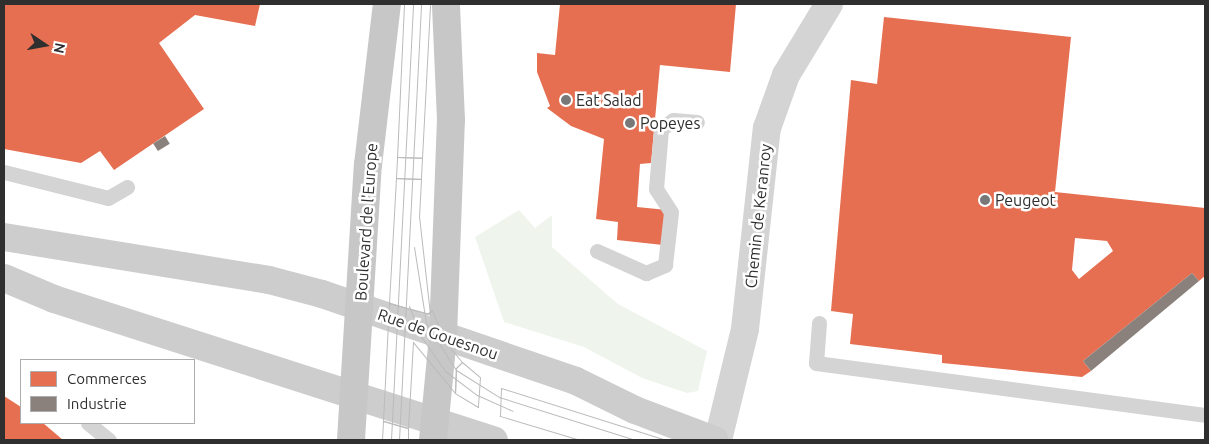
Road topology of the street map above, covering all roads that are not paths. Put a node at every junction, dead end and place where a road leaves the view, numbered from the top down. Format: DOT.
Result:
graph roads {
  1 [pos="387,4"];
  2 [pos="446,4"];
  3 [pos="829,4"];
  4 [pos="696,122"];
  5 [pos="4,172"];
  6 [pos="127,187"];
  7 [pos="4,237"];
  8 [pos="598,251"];
  9 [pos="4,278"];
  10 [pos="360,306"];
  11 [pos="819,323"];
  12 [pos="443,336"];
  13 [pos="354,394"];
  14 [pos="1205,415"];
  15 [pos="89,424"];
  16 [pos="433,432"];
  17 [pos="109,440"];
  18 [pos="351,440"];
  19 [pos="494,440"];
  20 [pos="714,440"];
  21 [pos="718,440"];
  1 -- 10 [label="main road, Boulevard de l'Europe"];
  2 -- 12 [label="main road"];
  3 -- 21 [label="street, Chemin de Keranroy"];
  4 -- 8 [label="lane"];
  5 -- 6 [label="lane"];
  7 -- 10 [label="street, Rue de Gouesnou"];
  9 -- 13 [label="street"];
  10 -- 12 [label="street, Rue de Gouesnou"];
  10 -- 13 [label="main road, Boulevard de l'Europe"];
  11 -- 14 [label="lane"];
  12 -- 16 [label="main road"];
  12 -- 20 [label="street, Rue de Gouesnou"];
  13 -- 16 [label="street"];
  13 -- 18 [label="main road, Boulevard de l'Europe"];
  15 -- 17 [label="lane"];
  16 -- 19 [label="street"];
}
